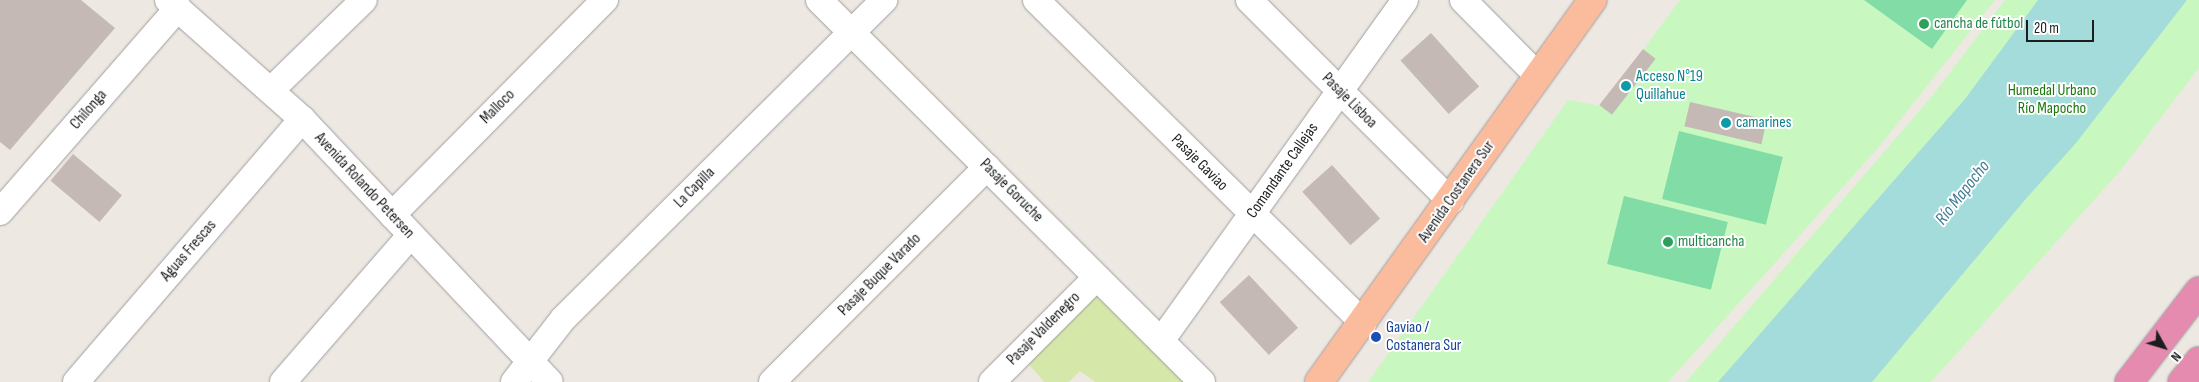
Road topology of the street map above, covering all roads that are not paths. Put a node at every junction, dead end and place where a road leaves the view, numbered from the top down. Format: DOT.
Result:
graph roads {
  1 [pos="364,0"];
  2 [pos="605,0"];
  3 [pos="819,0"];
  4 [pos="884,0"];
  5 [pos="1036,0"];
  6 [pos="1249,0"];
  7 [pos="1404,0"];
  8 [pos="1463,0"];
  9 [pos="1592,0"];
  10 [pos="173,4"];
  11 [pos="852,32"];
  12 [pos="1538,76"];
  13 [pos="271,90"];
  14 [pos="1340,92"];
  15 [pos="302,119"];
  16 [pos="987,167"];
  17 [pos="1451,201"];
  18 [pos="0,212"];
  19 [pos="392,215"];
  20 [pos="1252,215"];
  21 [pos="411,235"];
  22 [pos="1097,277"];
  23 [pos="2199,291"];
  24 [pos="1364,323"];
  25 [pos="1161,341"];
  26 [pos="529,360"];
  27 [pos="2199,361"];
  28 [pos="76,382"];
  29 [pos="283,382"];
  30 [pos="514,382"];
  31 [pos="550,382"];
  32 [pos="772,382"];
  33 [pos="992,382"];
  34 [pos="1202,382"];
  35 [pos="1319,382"];
  36 [pos="2129,382"];
  37 [pos="2182,382"];
  1 -- 13 [label="street"];
  2 -- 19 [label="street, Malloco"];
  3 -- 11 [label="street, Pasaje Goruche"];
  4 -- 11 [label="street, La Capilla"];
  5 -- 20 [label="street, Pasaje Gaviao"];
  6 -- 14 [label="street, Pasaje Lisboa"];
  7 -- 14 [label="street, Comandante Callejas"];
  8 -- 12 [label="street"];
  9 -- 12 [label="main road, Avenida Costanera Sur"];
  10 -- 13 [label="street, Avenida Rolando Petersen"];
  10 -- 18 [label="street, Chilonga"];
  11 -- 16 [label="street, Pasaje Goruche"];
  11 -- 26 [label="street, La Capilla"];
  12 -- 17 [label="main road, Avenida Costanera Sur"];
  13 -- 15 [label="street, Avenida Rolando Petersen"];
  14 -- 17 [label="street, Pasaje Lisboa"];
  14 -- 20 [label="street, Comandante Callejas"];
  15 -- 19 [label="street, Avenida Rolando Petersen"];
  15 -- 28 [label="street, Aguas Frescas"];
  16 -- 22 [label="street, Pasaje Goruche"];
  16 -- 32 [label="street, Pasaje Buque Varado"];
  17 -- 24 [label="main road, Avenida Costanera Sur"];
  19 -- 21 [label="street, Avenida Rolando Petersen"];
  20 -- 24 [label="street, Pasaje Gaviao"];
  20 -- 25 [label="street, Comandante Callejas"];
  21 -- 26 [label="street, Avenida Rolando Petersen"];
  21 -- 29 [label="street"];
  22 -- 25 [label="street, Pasaje Goruche"];
  22 -- 33 [label="street, Pasaje Valdenegro"];
  23 -- 36 [label="highway"];
  24 -- 35 [label="main road, Avenida Costanera Sur"];
  25 -- 34 [label="street, Pasaje Goruche"];
  26 -- 30 [label="street, La Capilla"];
  26 -- 31 [label="street, Avenida Rolando Petersen"];
  27 -- 37 [label="highway"];
}
